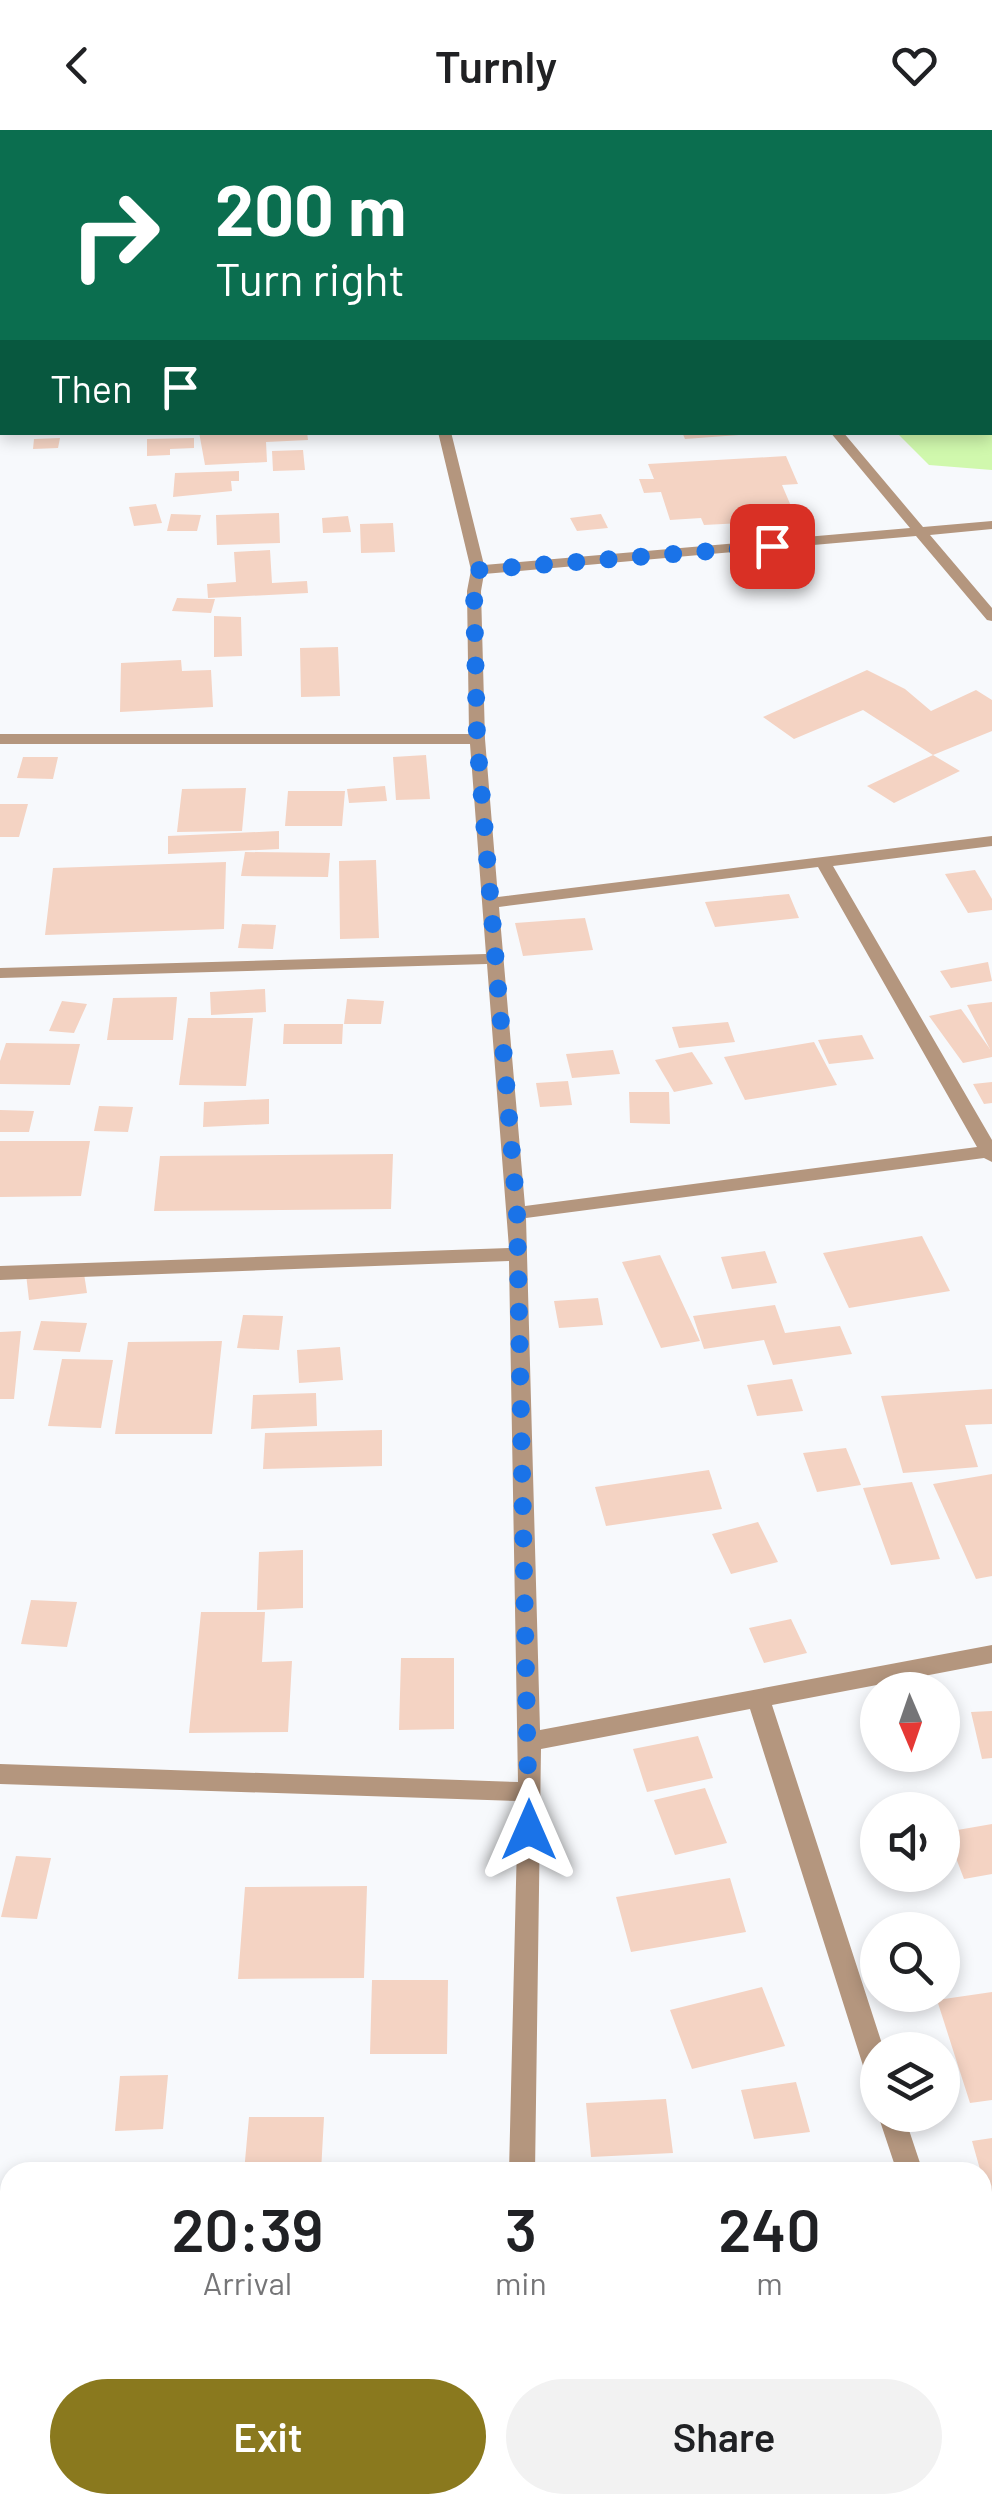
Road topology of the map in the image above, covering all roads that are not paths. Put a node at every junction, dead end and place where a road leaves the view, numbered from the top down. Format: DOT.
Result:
graph roads {
  1 [pos="445,435"];
  2 [pos="838,435"];
  3 [pos="992,525"];
  4 [pos="919,533"];
  5 [pos="478,570"];
  6 [pos="992,617"];
  7 [pos="0,739"];
  8 [pos="477,739"];
  9 [pos="992,842"];
  10 [pos="824,864"];
  11 [pos="491,903"];
  12 [pos="494,960"];
  13 [pos="0,974"];
  14 [pos="991,1152"];
  15 [pos="517,1212"];
  16 [pos="518,1254"];
  17 [pos="0,1273"];
  18 [pos="992,1654"];
  19 [pos="758,1698"];
  20 [pos="528,1742"];
  21 [pos="0,1774"];
  22 [pos="530,1792"];
  23 [pos="865,2032"];
  24 [pos="897,2132"];
  25 [pos="522,2162"];
  26 [pos="907,2162"];
  1 -- 5 [label="street"];
  2 -- 4 [label="street"];
  3 -- 4 [label="street"];
  4 -- 5 [label="street"];
  4 -- 6 [label="street"];
  5 -- 8 [label="street"];
  7 -- 8 [label="street"];
  8 -- 11 [label="street"];
  9 -- 10 [label="street"];
  10 -- 11 [label="street"];
  10 -- 14 [label="street"];
  11 -- 12 [label="street"];
  12 -- 13 [label="street"];
  12 -- 15 [label="street"];
  14 -- 15 [label="street"];
  15 -- 16 [label="street"];
  16 -- 17 [label="street"];
  16 -- 20 [label="street"];
  18 -- 19 [label="street"];
  19 -- 20 [label="street"];
  19 -- 23 [label="street"];
  20 -- 22 [label="street"];
  21 -- 22 [label="street"];
  22 -- 25 [label="street"];
  24 -- 26 [label="street"];
}
